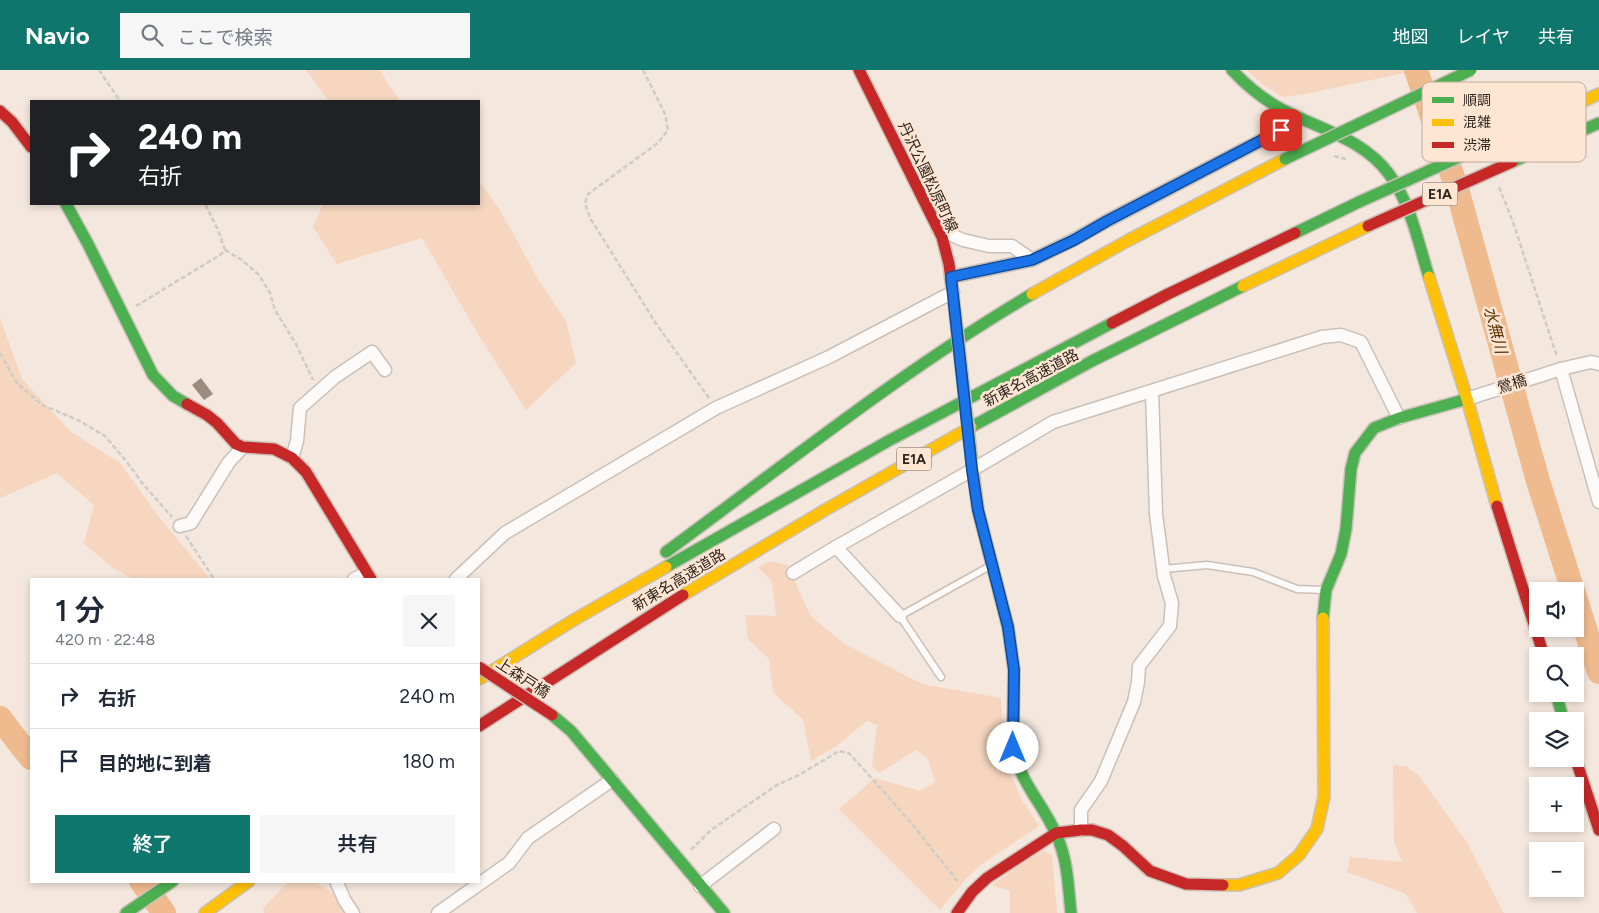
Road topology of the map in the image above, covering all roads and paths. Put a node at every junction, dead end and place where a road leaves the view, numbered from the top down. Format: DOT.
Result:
graph roads {
  1 [pos="99,70"];
  2 [pos="643,70"];
  3 [pos="859,70"];
  4 [pos="1232,70"];
  5 [pos="1471,70"];
  6 [pos="1446,82"];
  7 [pos="1422,93"];
  8 [pos="1599,94"];
  9 [pos="119,100"];
  10 [pos="1586,100"];
  11 [pos="0,111"];
  12 [pos="1599,123"];
  13 [pos="1586,129"];
  14 [pos="1281,130"];
  15 [pos="30,146"];
  16 [pos="1448,162"];
  17 [pos="1512,162"];
  18 [pos="1499,187"];
  19 [pos="67,205"];
  20 [pos="206,205"];
  21 [pos="938,229"];
  22 [pos="225,250"];
  23 [pos="1032,260"];
  24 [pos="951,277"];
  25 [pos="953,292"];
  26 [pos="123,315"];
  27 [pos="0,353"];
  28 [pos="1599,364"];
  29 [pos="1561,369"];
  30 [pos="385,370"];
  31 [pos="319,391"];
  32 [pos="1152,391"];
  33 [pos="1472,397"];
  34 [pos="716,408"];
  35 [pos="1399,418"];
  36 [pos="243,446"];
  37 [pos="292,458"];
  38 [pos="972,470"];
  39 [pos="1599,502"];
  40 [pos="180,526"];
  41 [pos="836,547"];
  42 [pos="992,564"];
  43 [pos="1163,569"];
  44 [pos="793,573"];
  45 [pos="369,576"];
  46 [pos="213,578"];
  47 [pos="457,578"];
  48 [pos="1326,590"];
  49 [pos="900,616"];
  50 [pos="572,621"];
  51 [pos="1541,647"];
  52 [pos="480,668"];
  53 [pos="941,677"];
  54 [pos="480,678"];
  55 [pos="480,725"];
  56 [pos="1578,767"];
  57 [pos="612,780"];
  58 [pos="774,829"];
  59 [pos="1081,830"];
  60 [pos="1599,830"];
  61 [pos="1052,836"];
  62 [pos="679,861"];
  63 [pos="170,883"];
  64 [pos="246,883"];
  65 [pos="337,883"];
  66 [pos="700,886"];
  67 [pos="972,892"];
  68 [pos="126,913"];
  69 [pos="205,913"];
  70 [pos="353,913"];
  71 [pos="438,913"];
  72 [pos="724,913"];
  73 [pos="957,913"];
  74 [pos="1071,913"];
  1 -- 9 [label="path"];
  2 -- 34 [label="path"];
  3 -- 21 [label="main road, 丹沢公園松原町線"];
  4 -- 33 [label="main road"];
  5 -- 6 [label="main road, bridge"];
  7 -- 50 [label="main road, bridge"];
  8 -- 10 [label="main road, 新東名高速道路 / E1A, bridge"];
  11 -- 15 [label="main road"];
  12 -- 13 [label="main road, 新東名高速道路 / E1A, bridge"];
  14 -- 23 [label="street"];
  16 -- 50 [label="main road, 新東名高速道路 / E1A, bridge"];
  17 -- 55 [label="main road, 新東名高速道路 / E1A, bridge"];
  18 -- 29 [label="path"];
  19 -- 26 [label="main road"];
  20 -- 22 [label="path"];
  21 -- 23 [label="street"];
  21 -- 24 [label="main road, 丹沢公園松原町線"];
  22 -- 26 [label="path"];
  22 -- 31 [label="path"];
  23 -- 24 [label="street"];
  24 -- 25 [label="main road, 丹沢公園松原町線"];
  25 -- 34 [label="street"];
  25 -- 38 [label="main road, 丹沢公園松原町線, bridge"];
  26 -- 36 [label="main road"];
  27 -- 40 [label="path"];
  28 -- 29 [label="street, 鶯橋"];
  29 -- 33 [label="street, 鶯橋"];
  29 -- 39 [label="street"];
  30 -- 31 [label="street"];
  31 -- 37 [label="street"];
  32 -- 35 [label="street"];
  32 -- 38 [label="street"];
  32 -- 43 [label="street"];
  33 -- 35 [label="main road"];
  33 -- 51 [label="main road"];
  34 -- 47 [label="street"];
  35 -- 48 [label="main road"];
  36 -- 37 [label="main road"];
  36 -- 40 [label="street"];
  37 -- 45 [label="main road"];
  38 -- 41 [label="street"];
  38 -- 42 [label="main road, 丹沢公園松原町線"];
  40 -- 46 [label="path"];
  41 -- 44 [label="street"];
  41 -- 49 [label="street"];
  42 -- 49 [label="lane"];
  42 -- 61 [label="main road, 丹沢公園松原町線"];
  43 -- 48 [label="lane"];
  43 -- 59 [label="street"];
  48 -- 59 [label="main road"];
  49 -- 53 [label="lane"];
  50 -- 54 [label="main road, 新東名高速道路 / E1A"];
  52 -- 57 [label="main road, 上森戸橋, bridge"];
  56 -- 60 [label="main road"];
  57 -- 62 [label="main road, 上森戸橋"];
  57 -- 71 [label="street"];
  58 -- 66 [label="street"];
  59 -- 61 [label="main road"];
  61 -- 67 [label="main road"];
  61 -- 74 [label="main road, 丹沢公園松原町線"];
  62 -- 66 [label="main road, 上森戸橋"];
  62 -- 67 [label="path"];
  63 -- 68 [label="main road"];
  64 -- 69 [label="main road"];
  65 -- 70 [label="street"];
  66 -- 72 [label="main road, 上森戸橋"];
  67 -- 73 [label="main road"];
}
